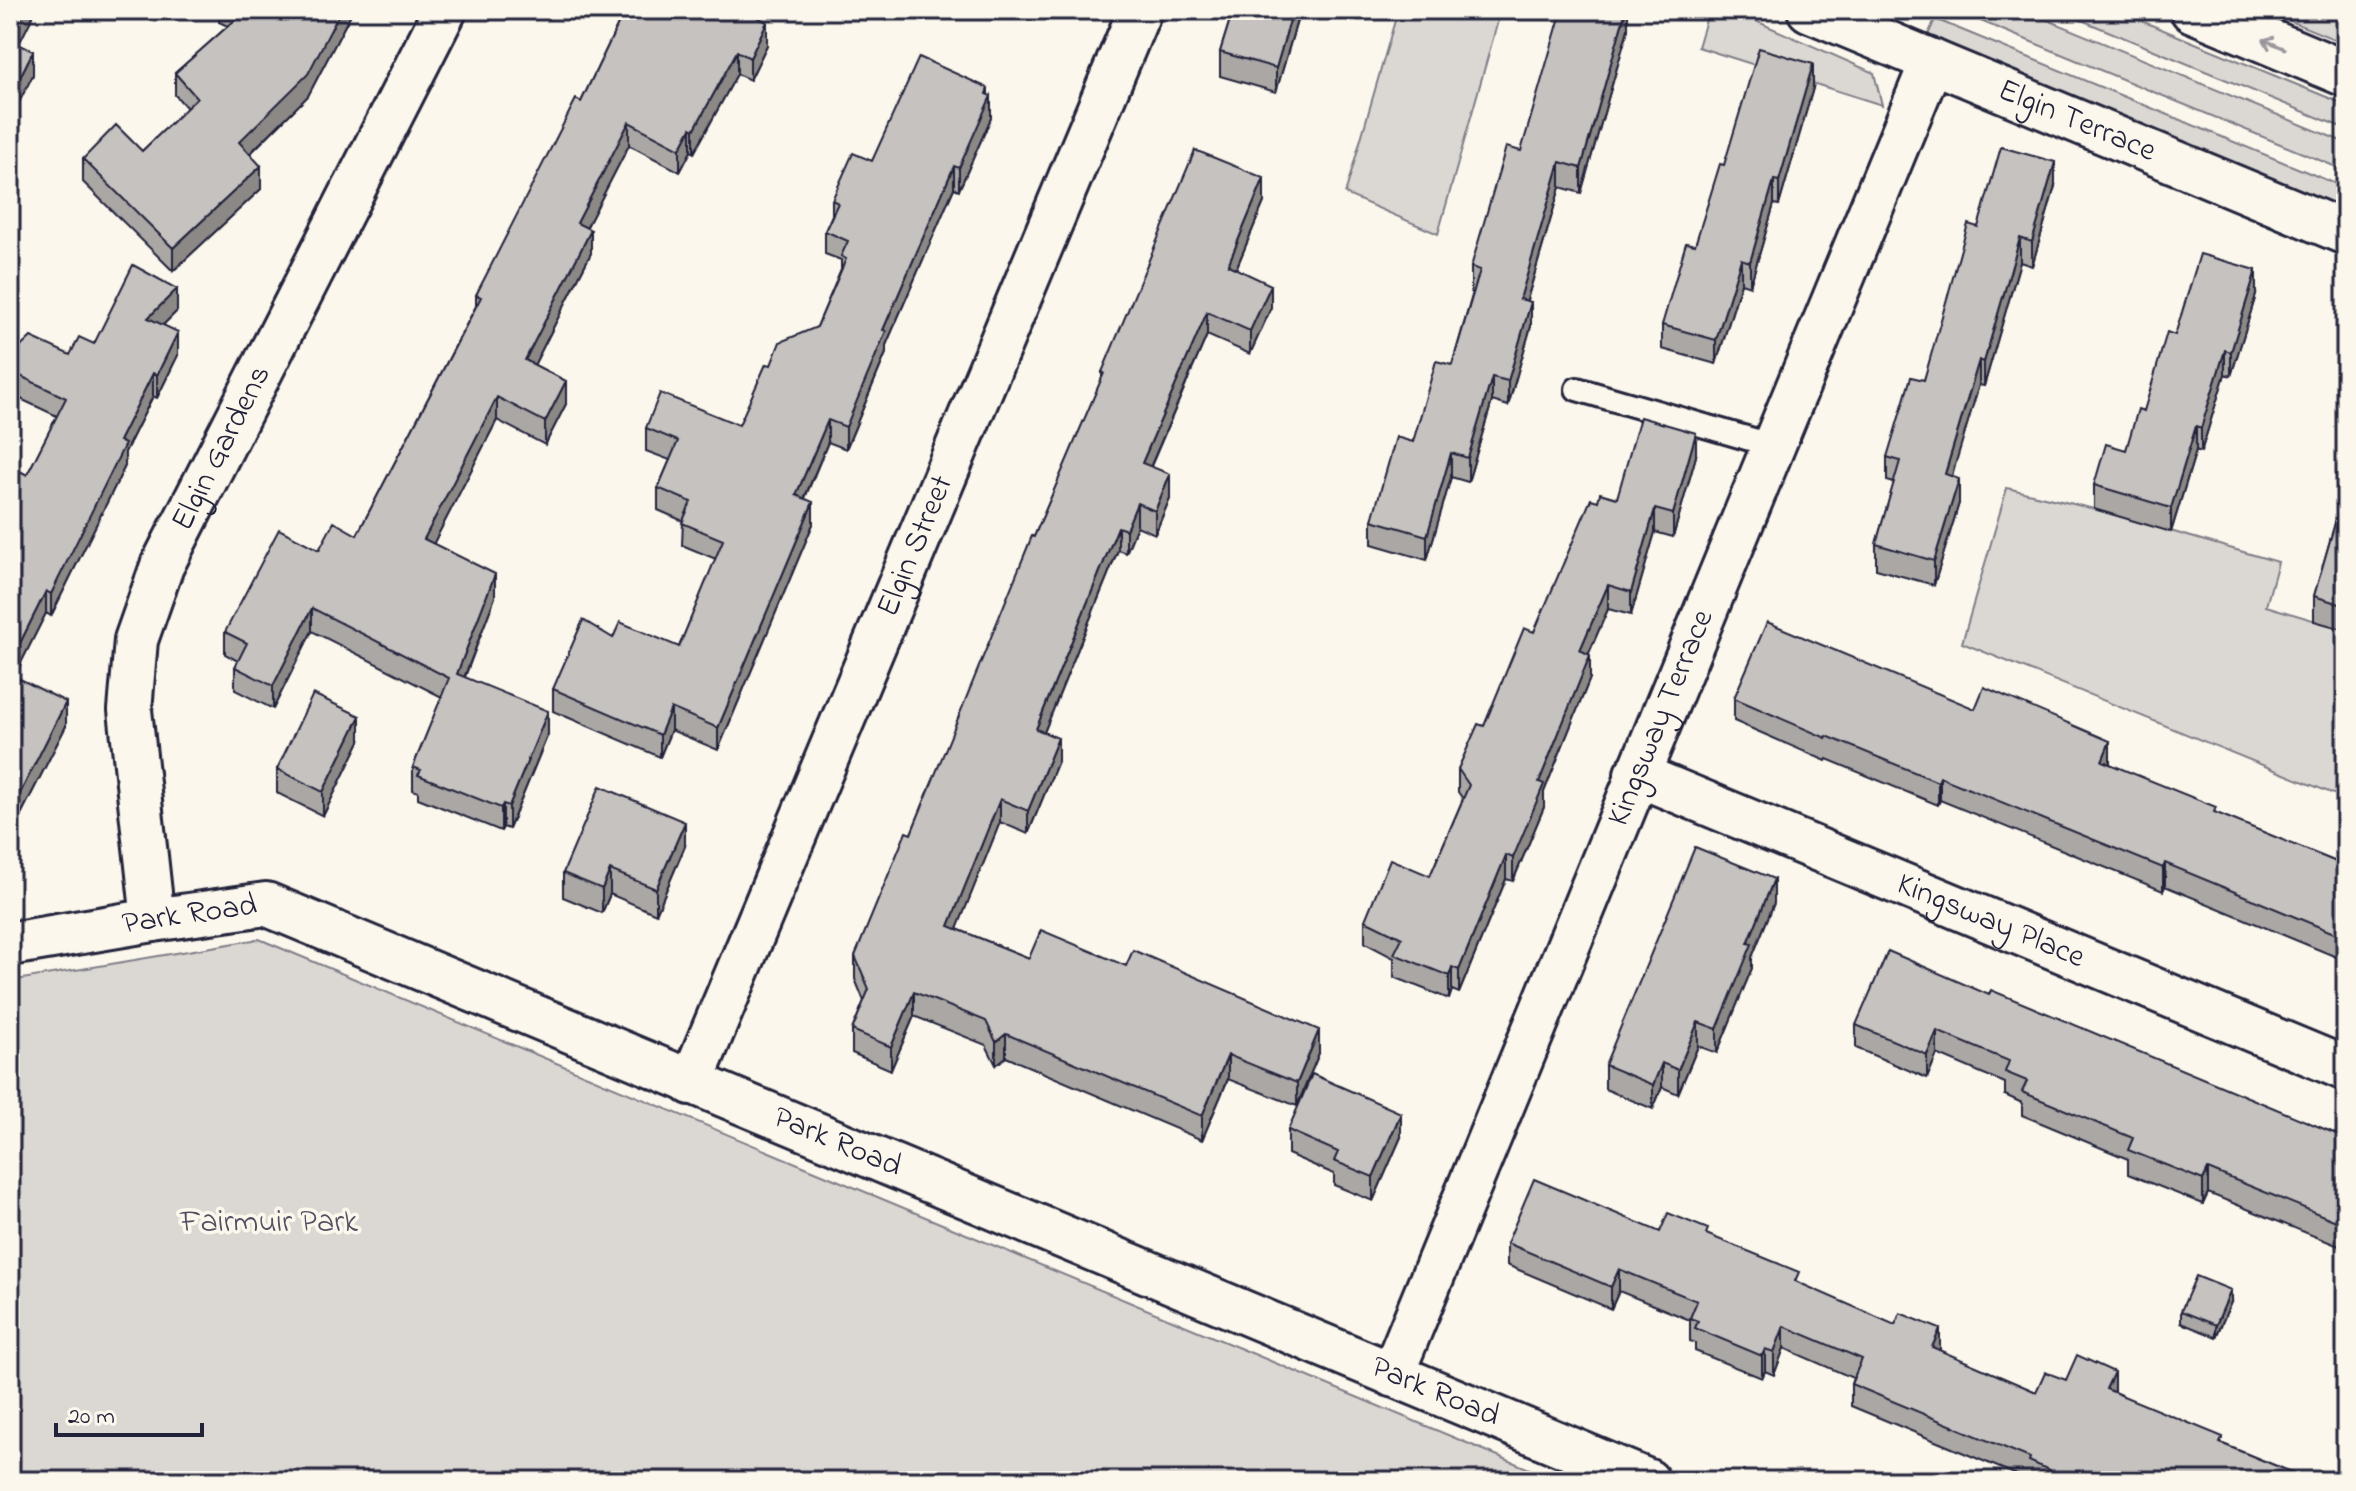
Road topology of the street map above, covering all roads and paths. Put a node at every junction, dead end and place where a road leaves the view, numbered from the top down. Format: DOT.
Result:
graph roads {
  1 [pos="445,10"];
  2 [pos="1140,10"];
  3 [pos="1809,10"];
  4 [pos="2193,10"];
  5 [pos="1932,61"];
  6 [pos="2346,74"];
  7 [pos="2346,233"];
  8 [pos="1577,389"];
  9 [pos="1774,446"];
  10 [pos="1636,774"];
  11 [pos="153,920"];
  12 [pos="10,944"];
  13 [pos="2346,1069"];
  14 [pos="691,1083"];
  15 [pos="1392,1375"];
  16 [pos="1648,1481"];
  1 -- 11 [label="street, Elgin Gardens"];
  2 -- 14 [label="street, Elgin Street"];
  3 -- 5 [label="street, Elgin Terrace"];
  6 -- 4 [label="highway, one-way"];
  5 -- 7 [label="street, Elgin Terrace"];
  5 -- 9 [label="street, Kingsway Terrace"];
  8 -- 9 [label="lane"];
  9 -- 10 [label="street, Kingsway Terrace"];
  10 -- 13 [label="street, Kingsway Place"];
  10 -- 15 [label="street, Kingsway Terrace"];
  11 -- 12 [label="street, Park Road"];
  11 -- 14 [label="street, Park Road"];
  14 -- 15 [label="street, Park Road"];
  15 -- 16 [label="street, Park Road"];
}
